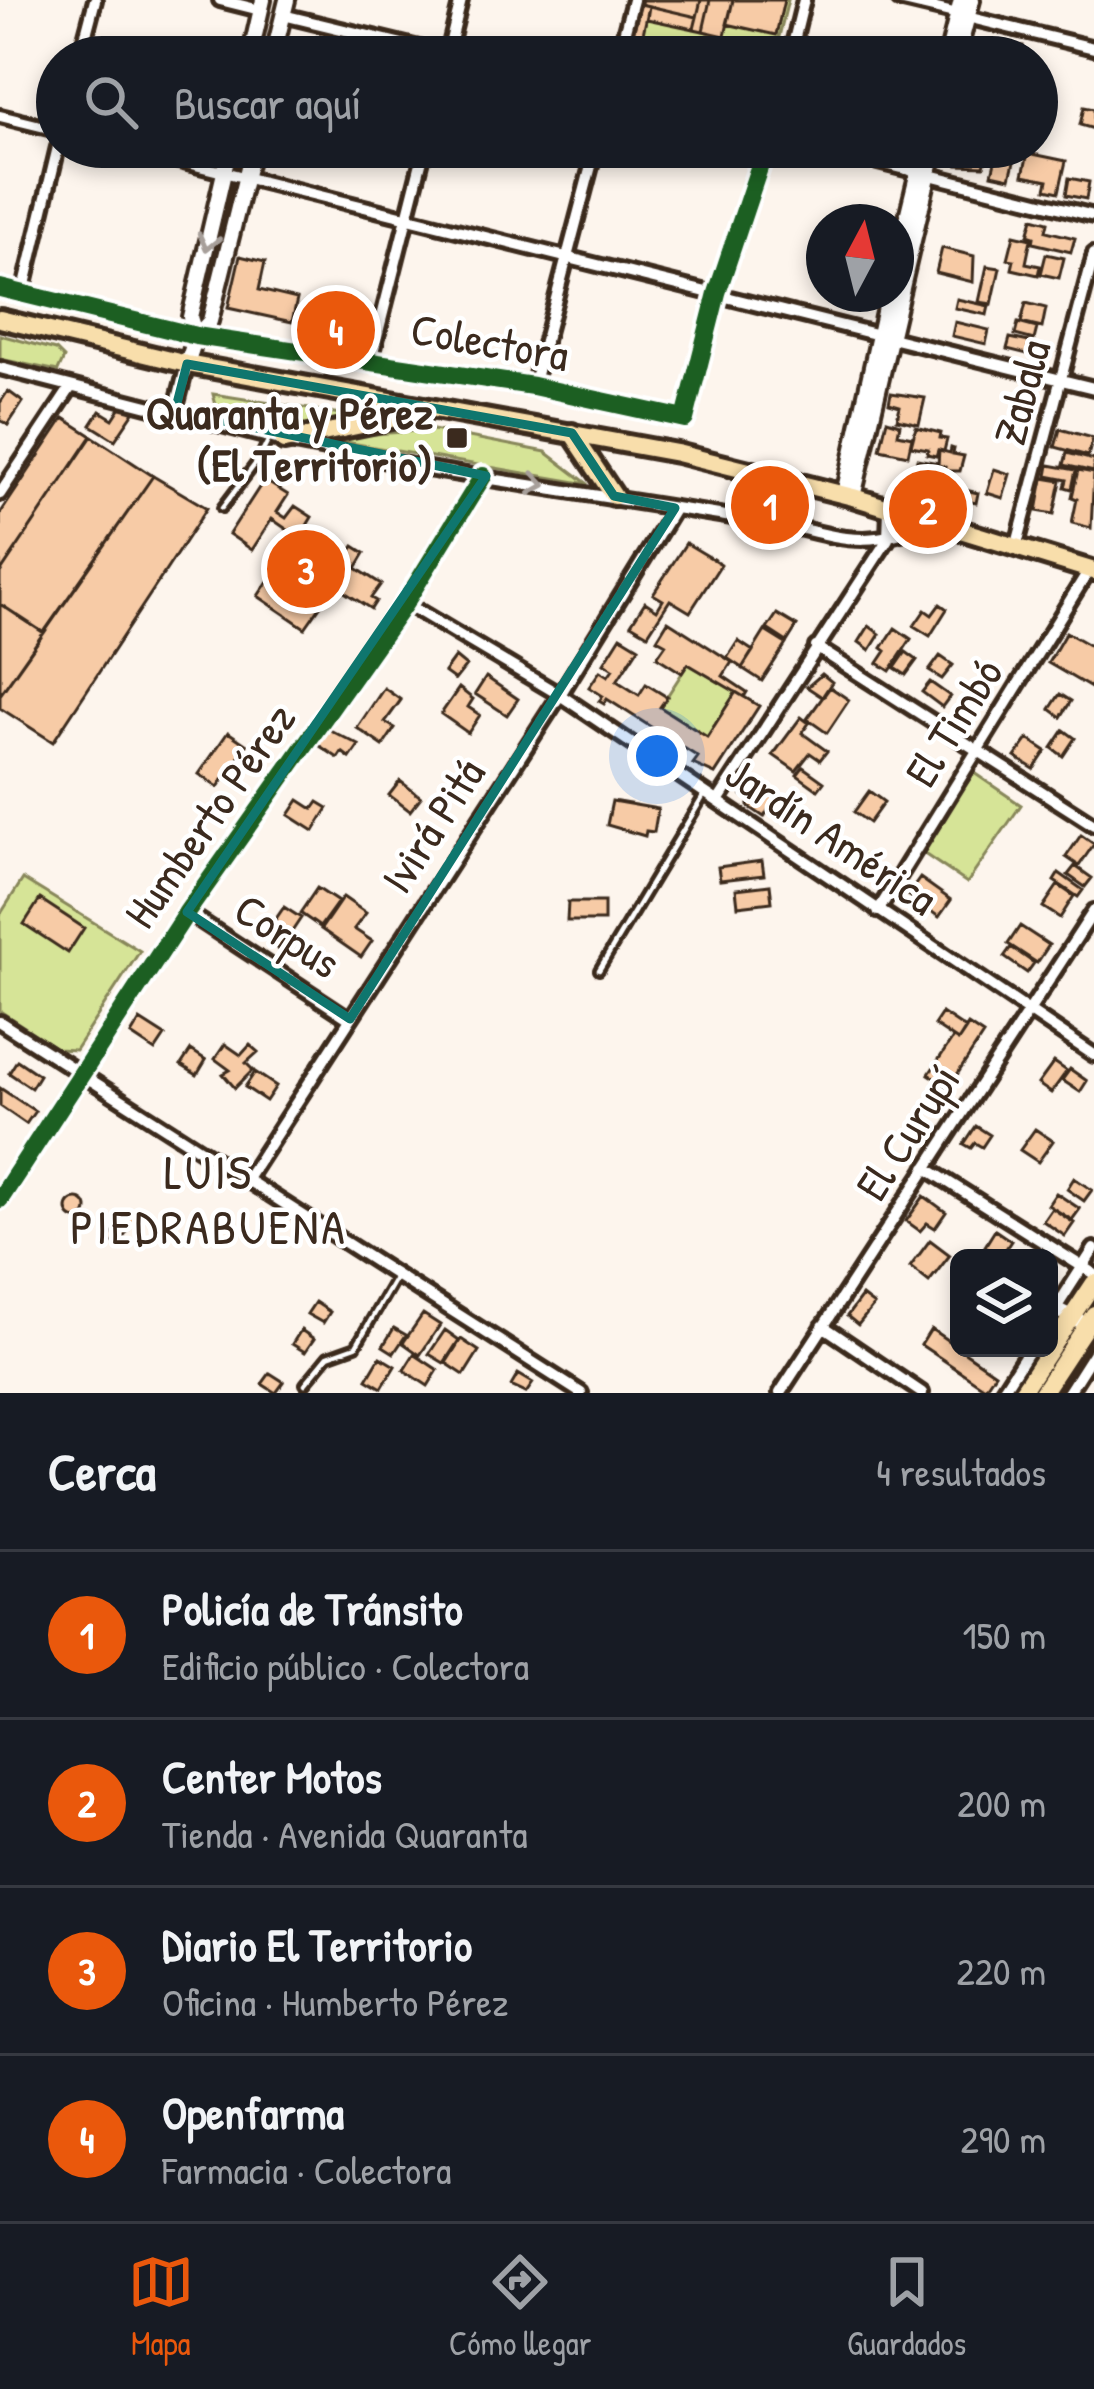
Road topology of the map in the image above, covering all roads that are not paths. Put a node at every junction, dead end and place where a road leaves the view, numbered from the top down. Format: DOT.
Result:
graph roads {
  1 [pos="94,0"];
  2 [pos="220,0"];
  3 [pos="461,0"];
  4 [pos="632,0"];
  5 [pos="804,0"];
  6 [pos="899,0"];
  7 [pos="972,0"];
  8 [pos="262,5"];
  9 [pos="285,8"];
  10 [pos="962,10"];
  11 [pos="85,36"];
  12 [pos="255,36"];
  13 [pos="381,36"];
  14 [pos="454,36"];
  15 [pos="623,36"];
  16 [pos="795,36"];
  17 [pos="1050,36"];
  18 [pos="1058,38"];
  19 [pos="1094,49"];
  20 [pos="0,116"];
  21 [pos="36,125"];
  22 [pos="53,168"];
  23 [pos="205,168"];
  24 [pos="226,168"];
  25 [pos="248,168"];
  26 [pos="420,168"];
  27 [pos="591,168"];
  28 [pos="759,168"];
  29 [pos="903,168"];
  30 [pos="923,168"];
  31 [pos="925,168"];
  32 [pos="225,173"];
  33 [pos="923,173"];
  34 [pos="245,178"];
  35 [pos="914,204"];
  36 [pos="1094,216"];
  37 [pos="407,217"];
  38 [pos="1094,254"];
  39 [pos="568,257"];
  40 [pos="0,288"];
  41 [pos="23,293"];
  42 [pos="717,293"];
  43 [pos="887,312"];
  44 [pos="0,319"];
  45 [pos="196,335"];
  46 [pos="885,337"];
  47 [pos="371,360"];
  48 [pos="187,364"];
  49 [pos="0,368"];
  50 [pos="1063,380"];
  51 [pos="533,386"];
  52 [pos="71,387"];
  53 [pos="1094,388"];
  54 [pos="437,410"];
  55 [pos="176,411"];
  56 [pos="572,433"];
  57 [pos="277,439"];
  58 [pos="484,476"];
  59 [pos="0,494"];
  60 [pos="614,496"];
  61 [pos="849,496"];
  62 [pos="222,508"];
  63 [pos="674,508"];
  64 [pos="889,509"];
  65 [pos="933,523"];
  66 [pos="888,538"];
  67 [pos="1016,548"];
  68 [pos="1092,570"];
  69 [pos="405,603"];
  70 [pos="816,647"];
  71 [pos="560,695"];
  72 [pos="978,752"];
  73 [pos="705,792"];
  74 [pos="718,801"];
  75 [pos="1094,825"];
  76 [pos="187,911"];
  77 [pos="878,911"];
  78 [pos="1094,911"];
  79 [pos="599,970"];
  80 [pos="1028,1012"];
  81 [pos="350,1019"];
  82 [pos="0,1022"];
  83 [pos="1094,1055"];
  84 [pos="82,1074"];
  85 [pos="926,1168"];
  86 [pos="247,1179"];
  87 [pos="0,1199"];
  88 [pos="1094,1249"];
  89 [pos="1090,1274"];
  90 [pos="397,1275"];
  91 [pos="1075,1318"];
  92 [pos="823,1326"];
  93 [pos="1094,1352"];
  94 [pos="1024,1357"];
  95 [pos="305,1384"];
  96 [pos="563,1388"];
  97 [pos="581,1393"];
  98 [pos="780,1393"];
  99 [pos="922,1393"];
  100 [pos="1001,1393"];
  101 [pos="1021,1393"];
  102 [pos="1042,1393"];
  103 [pos="1068,1393"];
  1 -- 11 [label="street"];
  2 -- 8 [label="street"];
  3 -- 14 [label="street"];
  4 -- 15 [label="street"];
  5 -- 16 [label="street"];
  6 -- 10 [label="street"];
  7 -- 10 [label="main road"];
  8 -- 12 [label="main road"];
  9 -- 13 [label="street"];
  10 -- 17 [label="street"];
  18 -- 19 [label="street"];
  20 -- 21 [label="street"];
  22 -- 41 [label="street"];
  23 -- 32 [label="street"];
  24 -- 32 [label="main road"];
  25 -- 34 [label="main road"];
  26 -- 37 [label="street"];
  27 -- 39 [label="street"];
  28 -- 42 [label="street"];
  29 -- 33 [label="street"];
  30 -- 33 [label="main road"];
  31 -- 33 [label="main road"];
  32 -- 34 [label="street"];
  32 -- 45 [label="main road, one-way"];
  33 -- 35 [label="main road"];
  33 -- 36 [label="street"];
  33 -- 46 [label="main road"];
  34 -- 37 [label="street"];
  34 -- 45 [label="main road"];
  37 -- 39 [label="street"];
  37 -- 47 [label="street"];
  38 -- 50 [label="street, Zabala"];
  39 -- 42 [label="street"];
  39 -- 51 [label="street"];
  40 -- 41 [label="street, Colectora"];
  41 -- 45 [label="street, Colectora"];
  42 -- 46 [label="street"];
  42 -- 51 [label="street, Colectora"];
  43 -- 46 [label="main road"];
  44 -- 48 [label="main road"];
  45 -- 47 [label="street, Colectora"];
  45 -- 48 [label="main road"];
  46 -- 50 [label="street"];
  46 -- 61 [label="main road"];
  47 -- 51 [label="street, Colectora"];
  48 -- 54 [label="main road"];
  48 -- 55 [label="street"];
  49 -- 52 [label="street"];
  50 -- 53 [label="street"];
  50 -- 67 [label="street, Zabala"];
  52 -- 55 [label="street"];
  52 -- 59 [label="street"];
  54 -- 56 [label="main road"];
  54 -- 57 [label="main road"];
  55 -- 57 [label="street"];
  56 -- 60 [label="main road"];
  56 -- 61 [label="main road"];
  57 -- 58 [label="street"];
  57 -- 62 [label="lane"];
  58 -- 60 [label="street, one-way"];
  58 -- 69 [label="street, Humberto Pérez"];
  60 -- 63 [label="street"];
  61 -- 64 [label="main road"];
  63 -- 66 [label="street"];
  63 -- 71 [label="street, Ivirá Pitá"];
  64 -- 65 [label="main road"];
  64 -- 66 [label="street"];
  65 -- 66 [label="street"];
  65 -- 67 [label="main road"];
  66 -- 70 [label="street"];
  67 -- 68 [label="main road"];
  68 -- 72 [label="street, El Timbó"];
  69 -- 71 [label="street, Jardín América"];
  69 -- 76 [label="street, Humberto Pérez"];
  70 -- 72 [label="street"];
  70 -- 74 [label="street"];
  71 -- 73 [label="street, Jardín América"];
  71 -- 81 [label="street, Ivirá Pitá"];
  72 -- 75 [label="street"];
  72 -- 77 [label="street, El Timbó"];
  73 -- 74 [label="street, Jardín América"];
  73 -- 79 [label="lane"];
  74 -- 77 [label="street, Jardín América"];
  76 -- 81 [label="street, Corpus"];
  76 -- 84 [label="street, Humberto Pérez"];
  77 -- 80 [label="street, Jardín América"];
  78 -- 80 [label="street, El Curupí"];
  80 -- 83 [label="street, Jardín América"];
  80 -- 85 [label="street, El Curupí"];
  81 -- 86 [label="street, Ivirá Pitá"];
  82 -- 84 [label="street"];
  84 -- 86 [label="street"];
  84 -- 87 [label="street, Humberto Pérez"];
  85 -- 89 [label="street"];
  85 -- 92 [label="street, El Curupí"];
  86 -- 90 [label="street"];
  88 -- 89 [label="street"];
  89 -- 91 [label="main road"];
  90 -- 95 [label="lane"];
  90 -- 96 [label="street"];
  91 -- 101 [label="main road"];
  91 -- 102 [label="main road"];
  92 -- 98 [label="street, El Curupí"];
  92 -- 99 [label="street"];
  93 -- 103 [label="street"];
  94 -- 100 [label="street"];
  96 -- 97 [label="street"];
}
